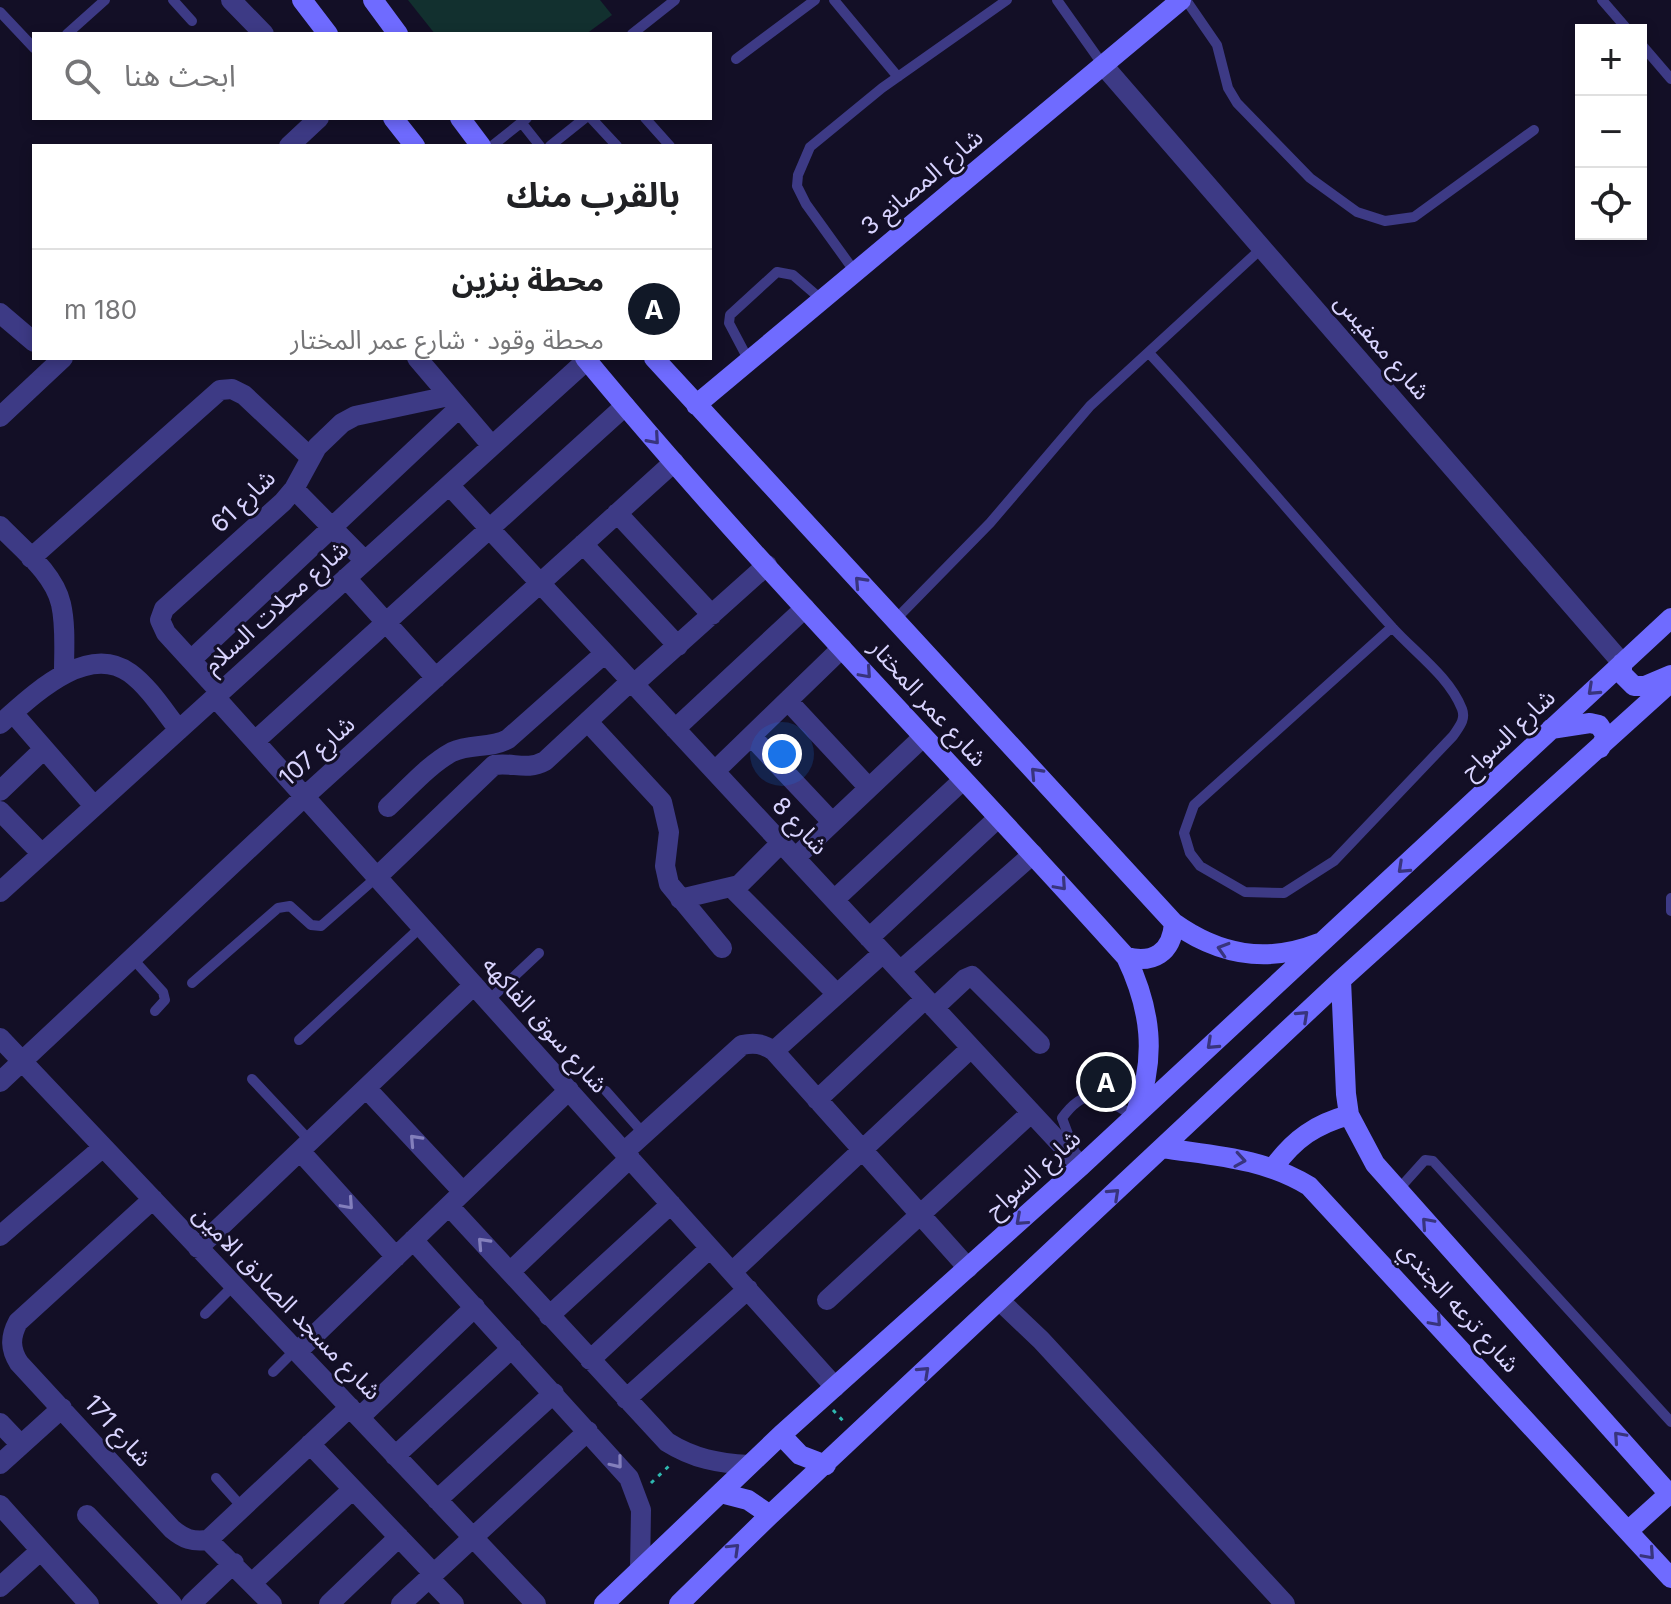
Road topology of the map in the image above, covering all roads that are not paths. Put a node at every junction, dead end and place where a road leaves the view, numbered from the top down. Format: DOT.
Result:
graph roads {
  1 [pos="105,0"];
  2 [pos="173,0"];
  3 [pos="231,0"];
  4 [pos="302,0"];
  5 [pos="373,0"];
  6 [pos="675,0"];
  7 [pos="815,0"];
  8 [pos="834,0"];
  9 [pos="1007,0"];
  10 [pos="1057,0"];
  11 [pos="1184,0"];
  12 [pos="1602,0"];
  13 [pos="0,12"];
  14 [pos="192,21"];
  15 [pos="1623,24"];
  16 [pos="69,32"];
  17 [pos="262,32"];
  18 [pos="326,32"];
  19 [pos="397,32"];
  20 [pos="635,32"];
  21 [pos="32,46"];
  22 [pos="1647,51"];
  23 [pos="736,59"];
  24 [pos="1103,65"];
  25 [pos="898,77"];
  26 [pos="1671,79"];
  27 [pos="317,120"];
  28 [pos="395,120"];
  29 [pos="462,120"];
  30 [pos="524,120"];
  31 [pos="586,120"];
  32 [pos="590,120"];
  33 [pos="647,120"];
  34 [pos="1534,130"];
  35 [pos="291,144"];
  36 [pos="413,144"];
  37 [pos="480,144"];
  38 [pos="494,144"];
  39 [pos="539,144"];
  40 [pos="556,144"];
  41 [pos="615,144"];
  42 [pos="668,144"];
  43 [pos="1262,248"];
  44 [pos="855,272"];
  45 [pos="822,300"];
  46 [pos="0,313"];
  47 [pos="32,340"];
  48 [pos="1149,353"];
  49 [pos="57,360"];
  50 [pos="419,360"];
  51 [pos="585,360"];
  52 [pos="587,360"];
  53 [pos="656,360"];
  54 [pos="749,361"];
  55 [pos="454,402"];
  56 [pos="696,405"];
  57 [pos="625,406"];
  58 [pos="0,417"];
  59 [pos="492,446"];
  60 [pos="310,457"];
  61 [pos="674,462"];
  62 [pos="449,485"];
  63 [pos="294,489"];
  64 [pos="617,513"];
  65 [pos="0,526"];
  66 [pos="333,527"];
  67 [pos="490,529"];
  68 [pos="583,544"];
  69 [pos="31,558"];
  70 [pos="365,561"];
  71 [pos="767,565"];
  72 [pos="346,578"];
  73 [pos="540,583"];
  74 [pos="805,608"];
  75 [pos="712,615"];
  76 [pos="1671,618"];
  77 [pos="895,620"];
  78 [pos="386,623"];
  79 [pos="1392,627"];
  80 [pos="678,646"];
  81 [pos="842,648"];
  82 [pos="605,653"];
  83 [pos="191,660"];
  84 [pos="1622,663"];
  85 [pos="64,672"];
  86 [pos="1671,675"];
  87 [pos="436,678"];
  88 [pos="1671,682"];
  89 [pos="633,683"];
  90 [pos="218,695"];
  91 [pos="788,701"];
  92 [pos="6,718"];
  93 [pos="588,722"];
  94 [pos="675,729"];
  95 [pos="1551,729"];
  96 [pos="179,730"];
  97 [pos="751,736"];
  98 [pos="923,737"];
  99 [pos="255,741"];
  100 [pos="1600,748"];
  101 [pos="44,749"];
  102 [pos="715,771"];
  103 [pos="963,780"];
  104 [pos="869,788"];
  105 [pos="0,791"];
  106 [pos="303,798"];
  107 [pos="94,806"];
  108 [pos="388,807"];
  109 [pos="0,811"];
  110 [pos="998,818"];
  111 [pos="832,822"];
  112 [pos="788,850"];
  113 [pos="42,854"];
  114 [pos="1033,854"];
  115 [pos="378,876"];
  116 [pos="732,888"];
  117 [pos="0,892"];
  118 [pos="1671,898"];
  119 [pos="680,899"];
  120 [pos="834,900"];
  121 [pos="1671,911"];
  122 [pos="1174,923"];
  123 [pos="422,926"];
  124 [pos="1326,940"];
  125 [pos="876,945"];
  126 [pos="722,948"];
  127 [pos="539,953"];
  128 [pos="1126,957"];
  129 [pos="133,959"];
  130 [pos="900,971"];
  131 [pos="1341,980"];
  132 [pos="192,983"];
  133 [pos="481,993"];
  134 [pos="837,994"];
  135 [pos="930,1003"];
  136 [pos="155,1011"];
  137 [pos="0,1038"];
  138 [pos="299,1040"];
  139 [pos="1040,1044"];
  140 [pos="971,1048"];
  141 [pos="774,1051"];
  142 [pos="22,1062"];
  143 [pos="252,1079"];
  144 [pos="0,1082"];
  145 [pos="366,1088"];
  146 [pos="569,1090"];
  147 [pos="606,1091"];
  148 [pos="817,1100"];
  149 [pos="1031,1113"];
  150 [pos="1349,1115"];
  151 [pos="1134,1116"];
  152 [pos="644,1134"];
  153 [pos="305,1146"];
  154 [pos="102,1148"];
  155 [pos="1163,1148"];
  156 [pos="862,1151"];
  157 [pos="627,1155"];
  158 [pos="1081,1166"];
  159 [pos="1274,1167"];
  160 [pos="1398,1190"];
  161 [pos="153,1199"];
  162 [pos="456,1199"];
  163 [pos="671,1204"];
  164 [pos="920,1215"];
  165 [pos="0,1236"];
  166 [pos="413,1240"];
  167 [pos="198,1248"];
  168 [pos="710,1248"];
  169 [pos="396,1257"];
  170 [pos="968,1268"];
  171 [pos="510,1272"];
  172 [pos="732,1272"];
  173 [pos="234,1285"];
  174 [pos="748,1289"];
  175 [pos="827,1300"];
  176 [pos="1000,1301"];
  177 [pos="475,1307"];
  178 [pos="205,1314"];
  179 [pos="549,1316"];
  180 [pos="512,1348"];
  181 [pos="296,1351"];
  182 [pos="590,1360"];
  183 [pos="273,1372"];
  184 [pos="554,1393"];
  185 [pos="829,1393"];
  186 [pos="626,1399"];
  187 [pos="62,1408"];
  188 [pos="355,1412"];
  189 [pos="1671,1422"];
  190 [pos="0,1423"];
  191 [pos="588,1431"];
  192 [pos="781,1435"];
  193 [pos="310,1444"];
  194 [pos="21,1445"];
  195 [pos="395,1456"];
  196 [pos="0,1464"];
  197 [pos="749,1465"];
  198 [pos="826,1465"];
  199 [pos="216,1478"];
  200 [pos="353,1489"];
  201 [pos="721,1493"];
  202 [pos="1670,1495"];
  203 [pos="437,1500"];
  204 [pos="0,1505"];
  205 [pos="242,1507"];
  206 [pos="87,1515"];
  207 [pos="770,1515"];
  208 [pos="1628,1531"];
  209 [pos="399,1537"];
  210 [pos="473,1538"];
  211 [pos="208,1540"];
  212 [pos="40,1551"];
  213 [pos="234,1563"];
  214 [pos="640,1570"];
  215 [pos="432,1576"];
  216 [pos="1671,1578"];
  217 [pos="252,1583"];
  218 [pos="0,1589"];
  219 [pos="12,1604"];
  220 [pos="89,1604"];
  221 [pos="172,1604"];
  222 [pos="191,1604"];
  223 [pos="272,1604"];
  224 [pos="329,1604"];
  225 [pos="401,1604"];
  226 [pos="454,1604"];
  227 [pos="536,1604"];
  228 [pos="604,1604"];
  229 [pos="679,1604"];
  230 [pos="1285,1604"];
  1 -- 16 [label="lane"];
  2 -- 14 [label="lane"];
  3 -- 17 [label="street"];
  4 -- 18 [label="main road"];
  5 -- 19 [label="main road"];
  6 -- 20 [label="lane"];
  7 -- 23 [label="lane"];
  8 -- 25 [label="lane"];
  9 -- 25 [label="lane"];
  10 -- 24 [label="lane"];
  11 -- 24 [label="main road, شارع المصانع 3"];
  11 -- 34 [label="lane"];
  12 -- 15 [label="lane"];
  13 -- 21 [label="lane"];
  22 -- 26 [label="lane"];
  24 -- 43 [label="street, شارع ممفيس"];
  24 -- 44 [label="main road, شارع المصانع 3"];
  25 -- 44 [label="lane"];
  27 -- 35 [label="street"];
  28 -- 36 [label="main road"];
  29 -- 37 [label="main road"];
  30 -- 38 [label="lane"];
  30 -- 39 [label="lane"];
  31 -- 40 [label="lane"];
  32 -- 41 [label="lane"];
  33 -- 42 [label="lane"];
  43 -- 48 [label="lane"];
  43 -- 84 [label="street, شارع ممفيس"];
  44 -- 45 [label="main road, شارع المصانع 3"];
  45 -- 54 [label="main road, شارع المصانع 3"];
  45 -- 54 [label="lane"];
  46 -- 47 [label="street"];
  48 -- 77 [label="lane"];
  48 -- 79 [label="lane"];
  49 -- 58 [label="street"];
  50 -- 55 [label="street"];
  51 -- 59 [label="street, شارع محلات السلام"];
  52 -- 57 [label="main road, شارع عمر المختار"];
  53 -- 56 [label="main road, شارع عمر المختار"];
  54 -- 56 [label="main road, شارع المصانع 3"];
  55 -- 59 [label="street"];
  55 -- 60 [label="street, شارع 61"];
  55 -- 66 [label="street"];
  77 -- 56 [label="main road, شارع عمر المختار, one-way"];
  57 -- 61 [label="main road, شارع عمر المختار, one-way"];
  57 -- 67 [label="street"];
  59 -- 62 [label="street, شارع محلات السلام"];
  60 -- 63 [label="street, شارع 61"];
  60 -- 69 [label="street"];
  61 -- 64 [label="street, شارع 107"];
  61 -- 71 [label="main road, شارع عمر المختار"];
  62 -- 67 [label="street, شارع 8"];
  62 -- 70 [label="street, شارع محلات السلام"];
  63 -- 66 [label="street"];
  63 -- 83 [label="street, شارع 61"];
  64 -- 68 [label="street, شارع 107"];
  64 -- 75 [label="street"];
  65 -- 69 [label="street"];
  66 -- 70 [label="street"];
  66 -- 83 [label="street"];
  67 -- 73 [label="street, شارع 8"];
  67 -- 78 [label="street"];
  68 -- 73 [label="street, شارع 107"];
  68 -- 80 [label="street"];
  69 -- 85 [label="street"];
  70 -- 72 [label="street, شارع محلات السلام"];
  71 -- 74 [label="main road, شارع عمر المختار"];
  71 -- 75 [label="street"];
  72 -- 78 [label="street"];
  72 -- 90 [label="street, شارع محلات السلام"];
  73 -- 82 [label="street, شارع 8"];
  73 -- 87 [label="street, شارع 107"];
  74 -- 81 [label="main road, شارع عمر المختار"];
  74 -- 94 [label="street"];
  75 -- 80 [label="street"];
  76 -- 84 [label="main road, شارع السواح"];
  122 -- 77 [label="main road, شارع عمر المختار, one-way"];
  78 -- 87 [label="street"];
  78 -- 99 [label="street"];
  79 -- 79 [label="lane"];
  80 -- 89 [label="street"];
  81 -- 91 [label="street"];
  81 -- 98 [label="main road, شارع عمر المختار, one-way"];
  82 -- 89 [label="street, شارع 8"];
  82 -- 108 [label="street"];
  83 -- 90 [label="street, شارع 61"];
  84 -- 86 [label="main road"];
  84 -- 95 [label="main road, شارع السواح, one-way"];
  85 -- 92 [label="street"];
  85 -- 96 [label="street"];
  87 -- 106 [label="street, شارع 107"];
  88 -- 100 [label="main road"];
  89 -- 93 [label="street"];
  89 -- 94 [label="street, شارع 8"];
  90 -- 96 [label="street, شارع محلات السلام"];
  90 -- 99 [label="street, شارع سوق الفاكهه"];
  91 -- 97 [label="street"];
  91 -- 104 [label="street"];
  92 -- 101 [label="street"];
  93 -- 115 [label="street"];
  93 -- 119 [label="street"];
  94 -- 102 [label="street, شارع 8"];
  95 -- 100 [label="main road"];
  95 -- 124 [label="main road, شارع السواح, one-way"];
  96 -- 107 [label="street, شارع محلات السلام"];
  97 -- 102 [label="street"];
  97 -- 111 [label="street"];
  98 -- 103 [label="main road, شارع عمر المختار"];
  98 -- 104 [label="street"];
  99 -- 106 [label="street, شارع سوق الفاكهه"];
  100 -- 131 [label="main road"];
  101 -- 105 [label="street"];
  101 -- 107 [label="street"];
  102 -- 112 [label="street, شارع 8"];
  103 -- 110 [label="main road, شارع عمر المختار"];
  103 -- 120 [label="street"];
  104 -- 111 [label="street"];
  106 -- 115 [label="street, شارع سوق الفاكهه"];
  106 -- 129 [label="street, شارع 107"];
  107 -- 113 [label="street, شارع محلات السلام"];
  109 -- 113 [label="street"];
  110 -- 114 [label="main road, شارع عمر المختار"];
  110 -- 125 [label="street"];
  111 -- 112 [label="street"];
  112 -- 116 [label="street"];
  112 -- 120 [label="street, شارع 8"];
  113 -- 117 [label="street, شارع محلات السلام"];
  114 -- 128 [label="main road, شارع عمر المختار, one-way"];
  114 -- 130 [label="street"];
  115 -- 123 [label="street, شارع سوق الفاكهه"];
  115 -- 132 [label="lane"];
  116 -- 119 [label="street"];
  116 -- 134 [label="street"];
  118 -- 121 [label="lane"];
  119 -- 126 [label="street"];
  120 -- 125 [label="street, شارع 8"];
  124 -- 122 [label="main road, شارع عمر المختار, one-way"];
  122 -- 128 [label="main road"];
  123 -- 133 [label="street, شارع سوق الفاكهه"];
  123 -- 138 [label="lane"];
  124 -- 151 [label="main road, شارع السواح, one-way"];
  125 -- 130 [label="street, شارع 8"];
  125 -- 134 [label="street"];
  127 -- 133 [label="lane"];
  128 -- 151 [label="main road, شارع عمر المختار"];
  129 -- 136 [label="lane"];
  129 -- 142 [label="street, شارع 107"];
  130 -- 135 [label="street, شارع 8"];
  131 -- 150 [label="main road, شارع ترعه الجندي"];
  155 -- 131 [label="main road, one-way"];
  133 -- 145 [label="street"];
  133 -- 146 [label="street, شارع سوق الفاكهه"];
  134 -- 141 [label="street"];
  135 -- 139 [label="street"];
  135 -- 140 [label="street, شارع 8"];
  135 -- 148 [label="street"];
  137 -- 142 [label="street, شارع مسجد الصادق الامين"];
  140 -- 149 [label="street, شارع 8"];
  140 -- 156 [label="street"];
  141 -- 148 [label="street"];
  141 -- 152 [label="street"];
  142 -- 144 [label="street, شارع 107"];
  142 -- 154 [label="street, شارع مسجد الصادق الامين"];
  143 -- 153 [label="lane"];
  145 -- 153 [label="street"];
  162 -- 145 [label="street, one-way"];
  146 -- 157 [label="street, شارع سوق الفاكهه"];
  146 -- 162 [label="street"];
  147 -- 152 [label="lane"];
  148 -- 156 [label="street"];
  149 -- 158 [label="street, شارع 8"];
  149 -- 164 [label="street"];
  150 -- 159 [label="main road"];
  150 -- 160 [label="main road, شارع ترعه الجندي"];
  151 -- 158 [label="main road, شارع السواح"];
  151 -- 158 [label="lane"];
  152 -- 157 [label="street"];
  153 -- 167 [label="street"];
  153 -- 169 [label="street, one-way"];
  154 -- 161 [label="street, شارع مسجد الصادق الامين"];
  154 -- 165 [label="street"];
  155 -- 159 [label="main road, شارع ترعه الجندي, one-way"];
  176 -- 155 [label="main road, one-way"];
  156 -- 164 [label="street"];
  156 -- 172 [label="street"];
  157 -- 163 [label="street, شارع سوق الفاكهه"];
  157 -- 171 [label="street"];
  158 -- 170 [label="main road, شارع السواح, one-way"];
  159 -- 208 [label="main road, شارع ترعه الجندي, one-way"];
  160 -- 189 [label="lane"];
  202 -- 160 [label="main road, شارع ترعه الجندي, one-way"];
  161 -- 167 [label="street, شارع مسجد الصادق الامين"];
  161 -- 187 [label="street, شارع 171"];
  162 -- 166 [label="street"];
  171 -- 162 [label="street, one-way"];
  163 -- 168 [label="street, شارع سوق الفاكهه"];
  163 -- 179 [label="street"];
  164 -- 170 [label="street"];
  164 -- 175 [label="street"];
  166 -- 169 [label="street"];
  166 -- 177 [label="street"];
  167 -- 173 [label="street, شارع مسجد الصادق الامين"];
  168 -- 172 [label="street, شارع سوق الفاكهه"];
  168 -- 182 [label="street"];
  169 -- 181 [label="street"];
  170 -- 185 [label="main road, شارع السواح"];
  171 -- 179 [label="street"];
  172 -- 174 [label="street, شارع سوق الفاكهه"];
  173 -- 178 [label="lane"];
  173 -- 181 [label="street, شارع مسجد الصادق الامين"];
  174 -- 185 [label="street, شارع سوق الفاكهه"];
  174 -- 186 [label="street"];
  198 -- 176 [label="main road, one-way"];
  176 -- 230 [label="street"];
  177 -- 180 [label="street"];
  177 -- 188 [label="street"];
  179 -- 182 [label="street"];
  180 -- 184 [label="street"];
  180 -- 195 [label="street"];
  181 -- 183 [label="lane"];
  181 -- 188 [label="street, شارع مسجد الصادق الامين"];
  182 -- 186 [label="street"];
  184 -- 191 [label="street"];
  184 -- 203 [label="street"];
  185 -- 192 [label="main road, شارع السواح"];
  186 -- 197 [label="street"];
  187 -- 194 [label="street"];
  187 -- 211 [label="street, شارع 171"];
  188 -- 193 [label="street"];
  188 -- 195 [label="street, شارع مسجد الصادق الامين"];
  190 -- 194 [label="street"];
  191 -- 210 [label="street"];
  191 -- 214 [label="street, one-way"];
  192 -- 197 [label="main road, شارع السواح"];
  192 -- 198 [label="main road"];
  193 -- 200 [label="street"];
  193 -- 205 [label="street"];
  194 -- 196 [label="street"];
  195 -- 203 [label="street, شارع مسجد الصادق الامين"];
  197 -- 201 [label="main road, شارع السواح"];
  198 -- 207 [label="main road"];
  199 -- 205 [label="lane"];
  200 -- 209 [label="street"];
  200 -- 217 [label="street"];
  201 -- 207 [label="main road"];
  201 -- 214 [label="main road, شارع السواح"];
  202 -- 208 [label="main road"];
  203 -- 210 [label="street, شارع مسجد الصادق الامين"];
  204 -- 212 [label="street"];
  205 -- 211 [label="street"];
  206 -- 221 [label="street"];
  229 -- 207 [label="main road, one-way"];
  208 -- 216 [label="main road, شارع ترعه الجندي, one-way"];
  209 -- 215 [label="street"];
  209 -- 224 [label="street"];
  210 -- 215 [label="street"];
  210 -- 227 [label="street, شارع مسجد الصادق الامين"];
  211 -- 213 [label="street"];
  212 -- 218 [label="street"];
  212 -- 220 [label="street"];
  213 -- 217 [label="street"];
  213 -- 222 [label="street"];
  214 -- 228 [label="main road, شارع السواح"];
  215 -- 225 [label="street"];
  215 -- 226 [label="street"];
  217 -- 223 [label="street"];
  218 -- 219 [label="street"];
}
